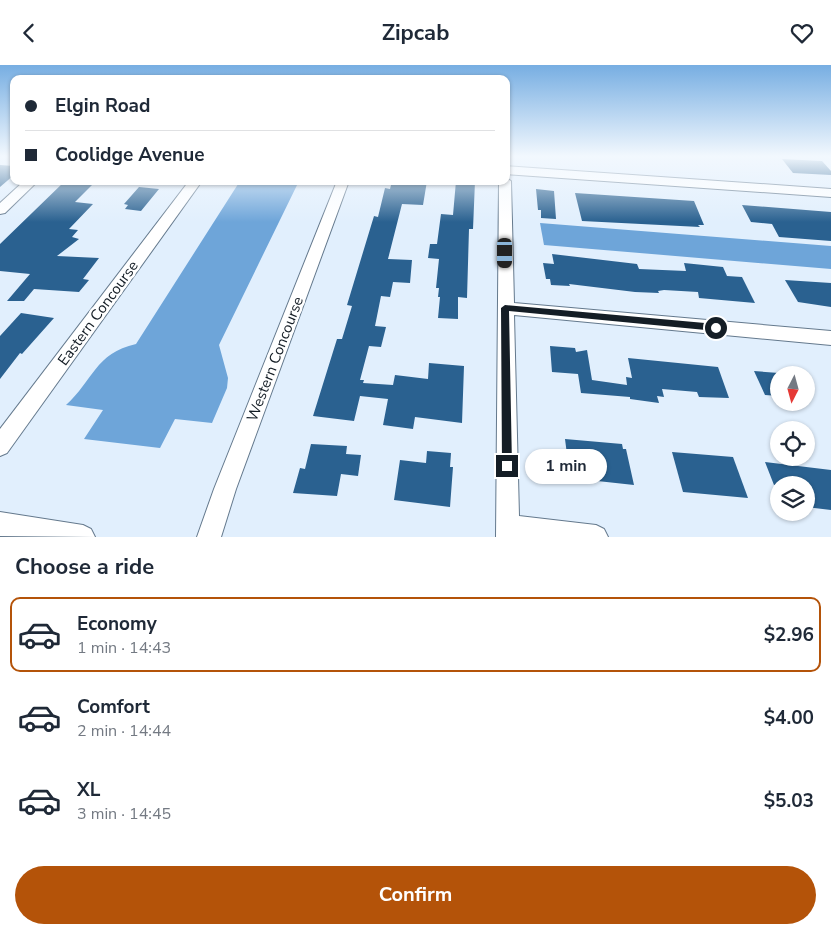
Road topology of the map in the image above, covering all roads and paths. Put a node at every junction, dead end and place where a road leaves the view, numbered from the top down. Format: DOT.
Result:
graph roads {
  1 [pos="619,178"];
  2 [pos="27,185"];
  3 [pos="193,185"];
  4 [pos="341,185"];
  5 [pos="505,185"];
  6 [pos="831,193"];
  7 [pos="0,209"];
  8 [pos="505,308"];
  9 [pos="831,338"];
  10 [pos="0,446"];
  11 [pos="0,524"];
  12 [pos="508,531"];
  13 [pos="83,537"];
  14 [pos="209,537"];
  15 [pos="596,537"];
  1 -- 6 [label="street"];
  2 -- 7 [label="street"];
  3 -- 10 [label="street, Eastern Concourse"];
  4 -- 14 [label="street, Western Concourse"];
  5 -- 8 [label="street"];
  8 -- 9 [label="street"];
  8 -- 12 [label="street"];
  11 -- 13 [label="street"];
  12 -- 15 [label="street"];
}
